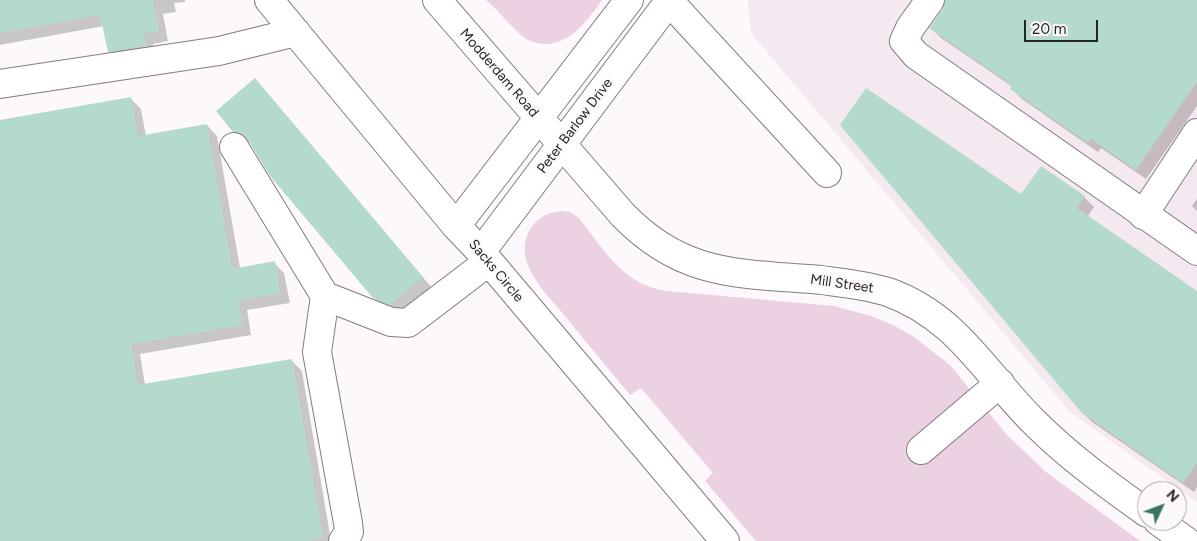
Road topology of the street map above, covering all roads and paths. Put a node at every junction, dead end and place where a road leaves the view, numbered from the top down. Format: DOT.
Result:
graph roads {
  1 [pos="269,0"];
  2 [pos="438,0"];
  3 [pos="629,0"];
  4 [pos="669,0"];
  5 [pos="930,0"];
  6 [pos="296,32"];
  7 [pos="0,84"];
  8 [pos="538,118"];
  9 [pos="1197,133"];
  10 [pos="561,145"];
  11 [pos="234,147"];
  12 [pos="826,173"];
  13 [pos="1143,215"];
  14 [pos="456,226"];
  15 [pos="1197,251"];
  16 [pos="484,257"];
  17 [pos="325,296"];
  18 [pos="1000,383"];
  19 [pos="921,450"];
  20 [pos="1137,505"];
  21 [pos="1172,531"];
  22 [pos="722,540"];
  23 [pos="343,541"];
  24 [pos="1186,541"];
  1 -- 6 [label="street, Sacks Circle"];
  2 -- 8 [label="street, Modderdam Road"];
  3 -- 8 [label="street"];
  4 -- 10 [label="street, Peter Barlow Drive"];
  4 -- 12 [label="street"];
  5 -- 13 [label="street"];
  6 -- 7 [label="street"];
  6 -- 14 [label="street, Sacks Circle"];
  8 -- 10 [label="street, Modderdam Road"];
  8 -- 14 [label="street"];
  9 -- 13 [label="street"];
  10 -- 16 [label="street, Peter Barlow Drive"];
  10 -- 18 [label="street, Mill Street"];
  11 -- 17 [label="street"];
  13 -- 15 [label="street"];
  14 -- 16 [label="street, Sacks Circle"];
  16 -- 17 [label="street, Peter Barlow Drive"];
  16 -- 22 [label="street, Sacks Circle"];
  17 -- 23 [label="street"];
  18 -- 19 [label="street"];
  18 -- 20 [label="street, Mill Street"];
  21 -- 24 [label="street"];
}
